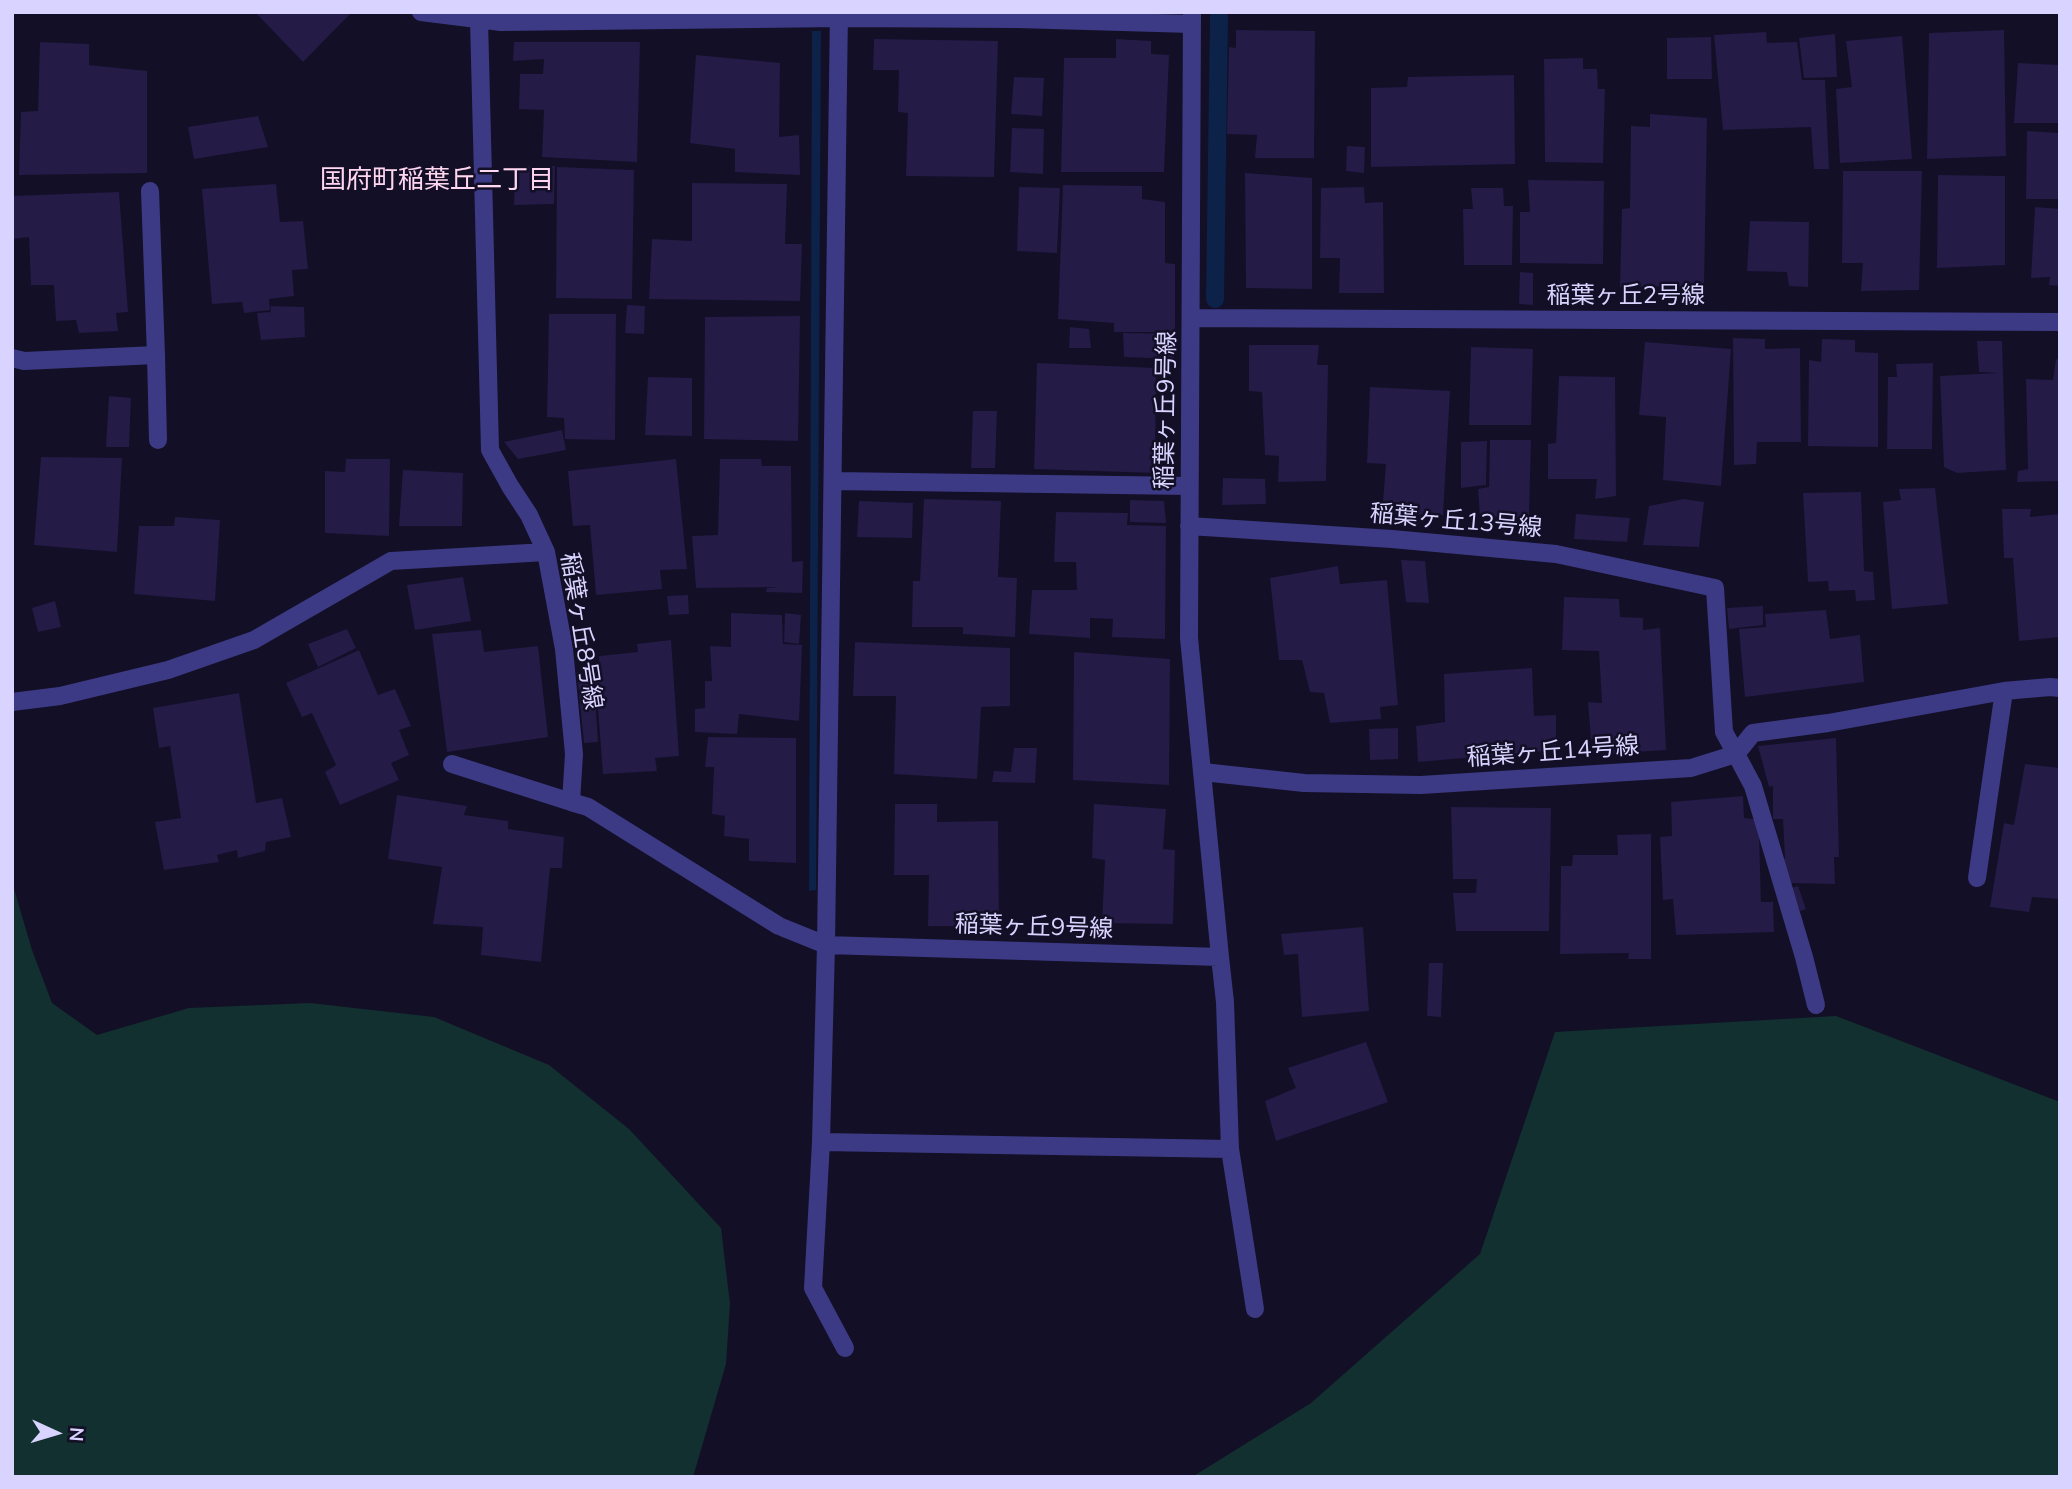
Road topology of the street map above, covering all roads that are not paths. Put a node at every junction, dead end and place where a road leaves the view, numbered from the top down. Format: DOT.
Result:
graph roads {
  1 [pos="421,12"];
  2 [pos="839,15"];
  3 [pos="1192,18"];
  4 [pos="479,20"];
  5 [pos="150,191"];
  6 [pos="1191,318"];
  7 [pos="2060,322"];
  8 [pos="156,355"];
  9 [pos="12,358"];
  10 [pos="158,440"];
  11 [pos="833,481"];
  12 [pos="1189,486"];
  13 [pos="1189,526"];
  14 [pos="546,552"];
  15 [pos="2060,688"];
  16 [pos="2004,691"];
  17 [pos="12,702"];
  18 [pos="1736,754"];
  19 [pos="452,764"];
  20 [pos="1203,772"];
  21 [pos="571,802"];
  22 [pos="1977,878"];
  23 [pos="826,945"];
  24 [pos="1220,957"];
  25 [pos="1816,1006"];
  26 [pos="821,1142"];
  27 [pos="1230,1149"];
  28 [pos="1255,1309"];
  29 [pos="845,1348"];
  1 -- 4 [label="street"];
  2 -- 3 [label="street"];
  2 -- 4 [label="street"];
  2 -- 11 [label="street"];
  3 -- 6 [label="street, 稲葉ヶ丘9号線"];
  4 -- 14 [label="street, 稲葉ヶ丘8号線"];
  5 -- 8 [label="street"];
  6 -- 7 [label="street, 稲葉ヶ丘2号線"];
  6 -- 12 [label="street, 稲葉ヶ丘9号線"];
  8 -- 9 [label="street"];
  8 -- 10 [label="street"];
  11 -- 12 [label="street"];
  11 -- 23 [label="street"];
  12 -- 13 [label="street, 稲葉ヶ丘9号線"];
  13 -- 18 [label="street, 稲葉ヶ丘13号線"];
  13 -- 20 [label="street, 稲葉ヶ丘9号線"];
  14 -- 17 [label="street"];
  14 -- 21 [label="street, 稲葉ヶ丘8号線"];
  15 -- 16 [label="street"];
  16 -- 18 [label="street"];
  16 -- 22 [label="street"];
  18 -- 20 [label="street, 稲葉ヶ丘14号線"];
  18 -- 25 [label="street"];
  19 -- 21 [label="street"];
  20 -- 24 [label="street, 稲葉ヶ丘9号線"];
  21 -- 23 [label="street"];
  23 -- 24 [label="street, 稲葉ヶ丘9号線"];
  23 -- 26 [label="street"];
  24 -- 27 [label="street"];
  26 -- 27 [label="street"];
  26 -- 29 [label="street"];
  27 -- 28 [label="street"];
}
